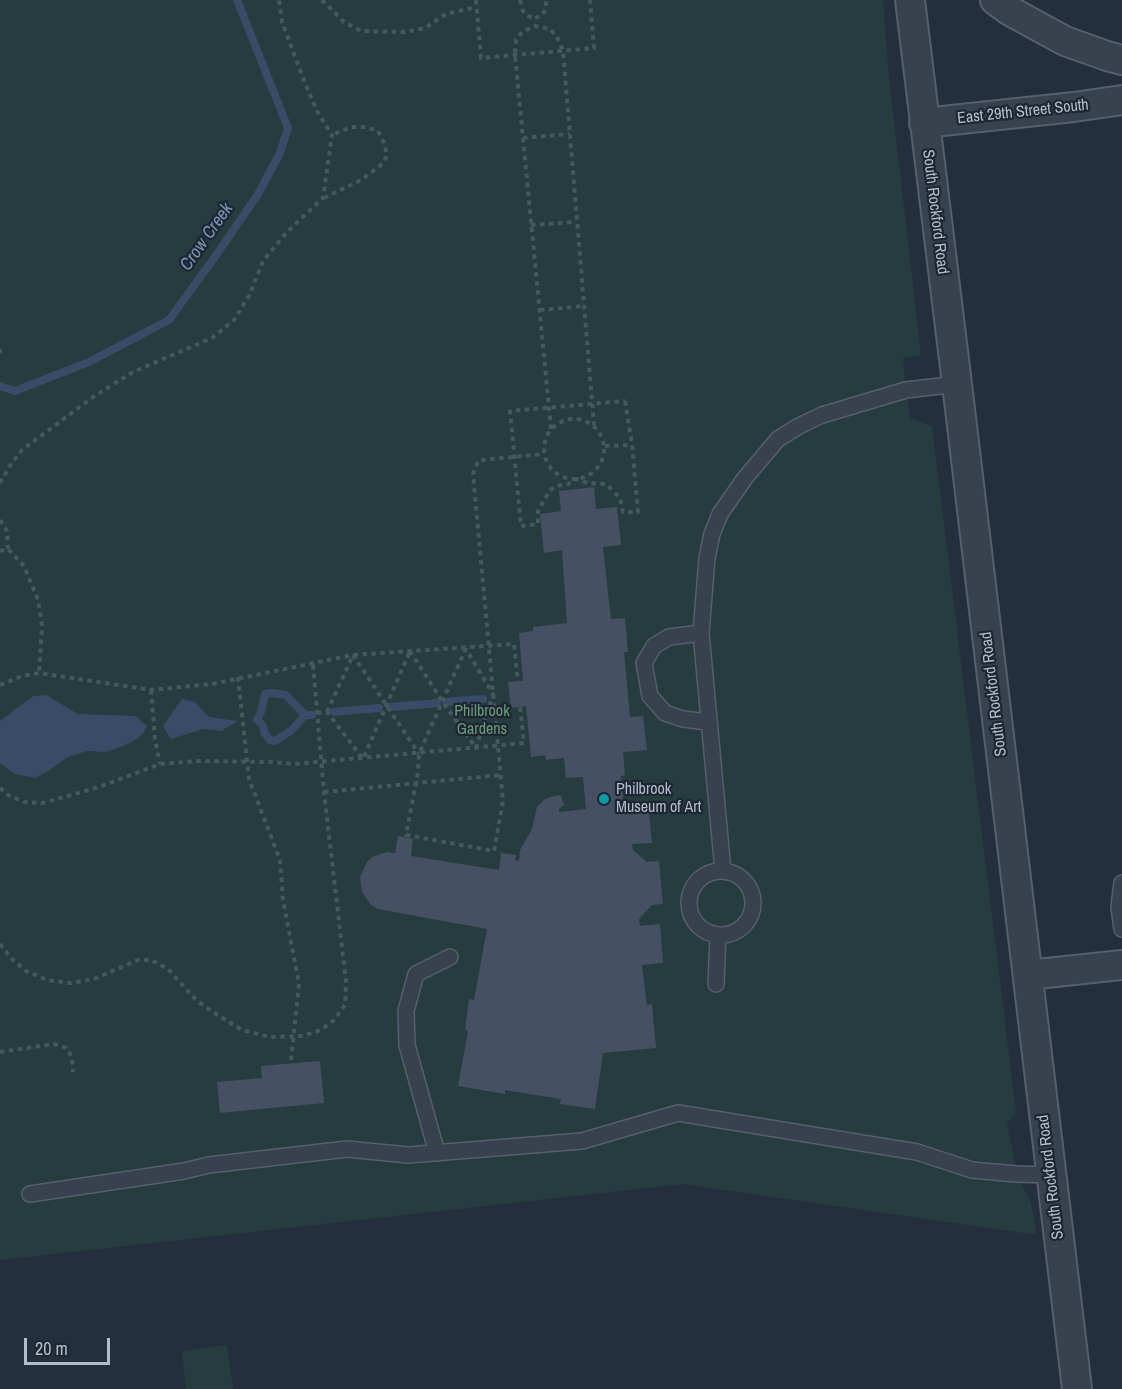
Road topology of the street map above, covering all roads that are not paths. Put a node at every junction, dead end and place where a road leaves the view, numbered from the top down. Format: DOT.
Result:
graph roads {
  1 [pos="910,0"];
  2 [pos="995,0"];
  3 [pos="1122,60"];
  4 [pos="1122,100"];
  5 [pos="924,123"];
  6 [pos="957,384"];
  7 [pos="701,633"];
  8 [pos="708,722"];
  9 [pos="723,871"];
  10 [pos="1122,883"];
  11 [pos="1122,929"];
  12 [pos="718,935"];
  13 [pos="450,957"];
  14 [pos="1122,964"];
  15 [pos="1028,975"];
  16 [pos="716,984"];
  17 [pos="437,1153"];
  18 [pos="1050,1175"];
  19 [pos="30,1194"];
  20 [pos="1077,1389"];
  1 -- 5 [label="street, South Rockford Road"];
  2 -- 3 [label="street"];
  4 -- 5 [label="street, East 29th Street South"];
  5 -- 6 [label="street, South Rockford Road"];
  6 -- 7 [label="lane"];
  6 -- 15 [label="street, South Rockford Road"];
  7 -- 8 [label="lane"];
  7 -- 8 [label="lane"];
  8 -- 9 [label="lane"];
  9 -- 12 [label="lane"];
  9 -- 12 [label="lane"];
  10 -- 11 [label="lane"];
  12 -- 16 [label="lane"];
  13 -- 17 [label="lane"];
  14 -- 15 [label="street"];
  15 -- 18 [label="street, South Rockford Road"];
  17 -- 18 [label="lane"];
  17 -- 19 [label="lane"];
  18 -- 20 [label="street, South Rockford Road"];
}
